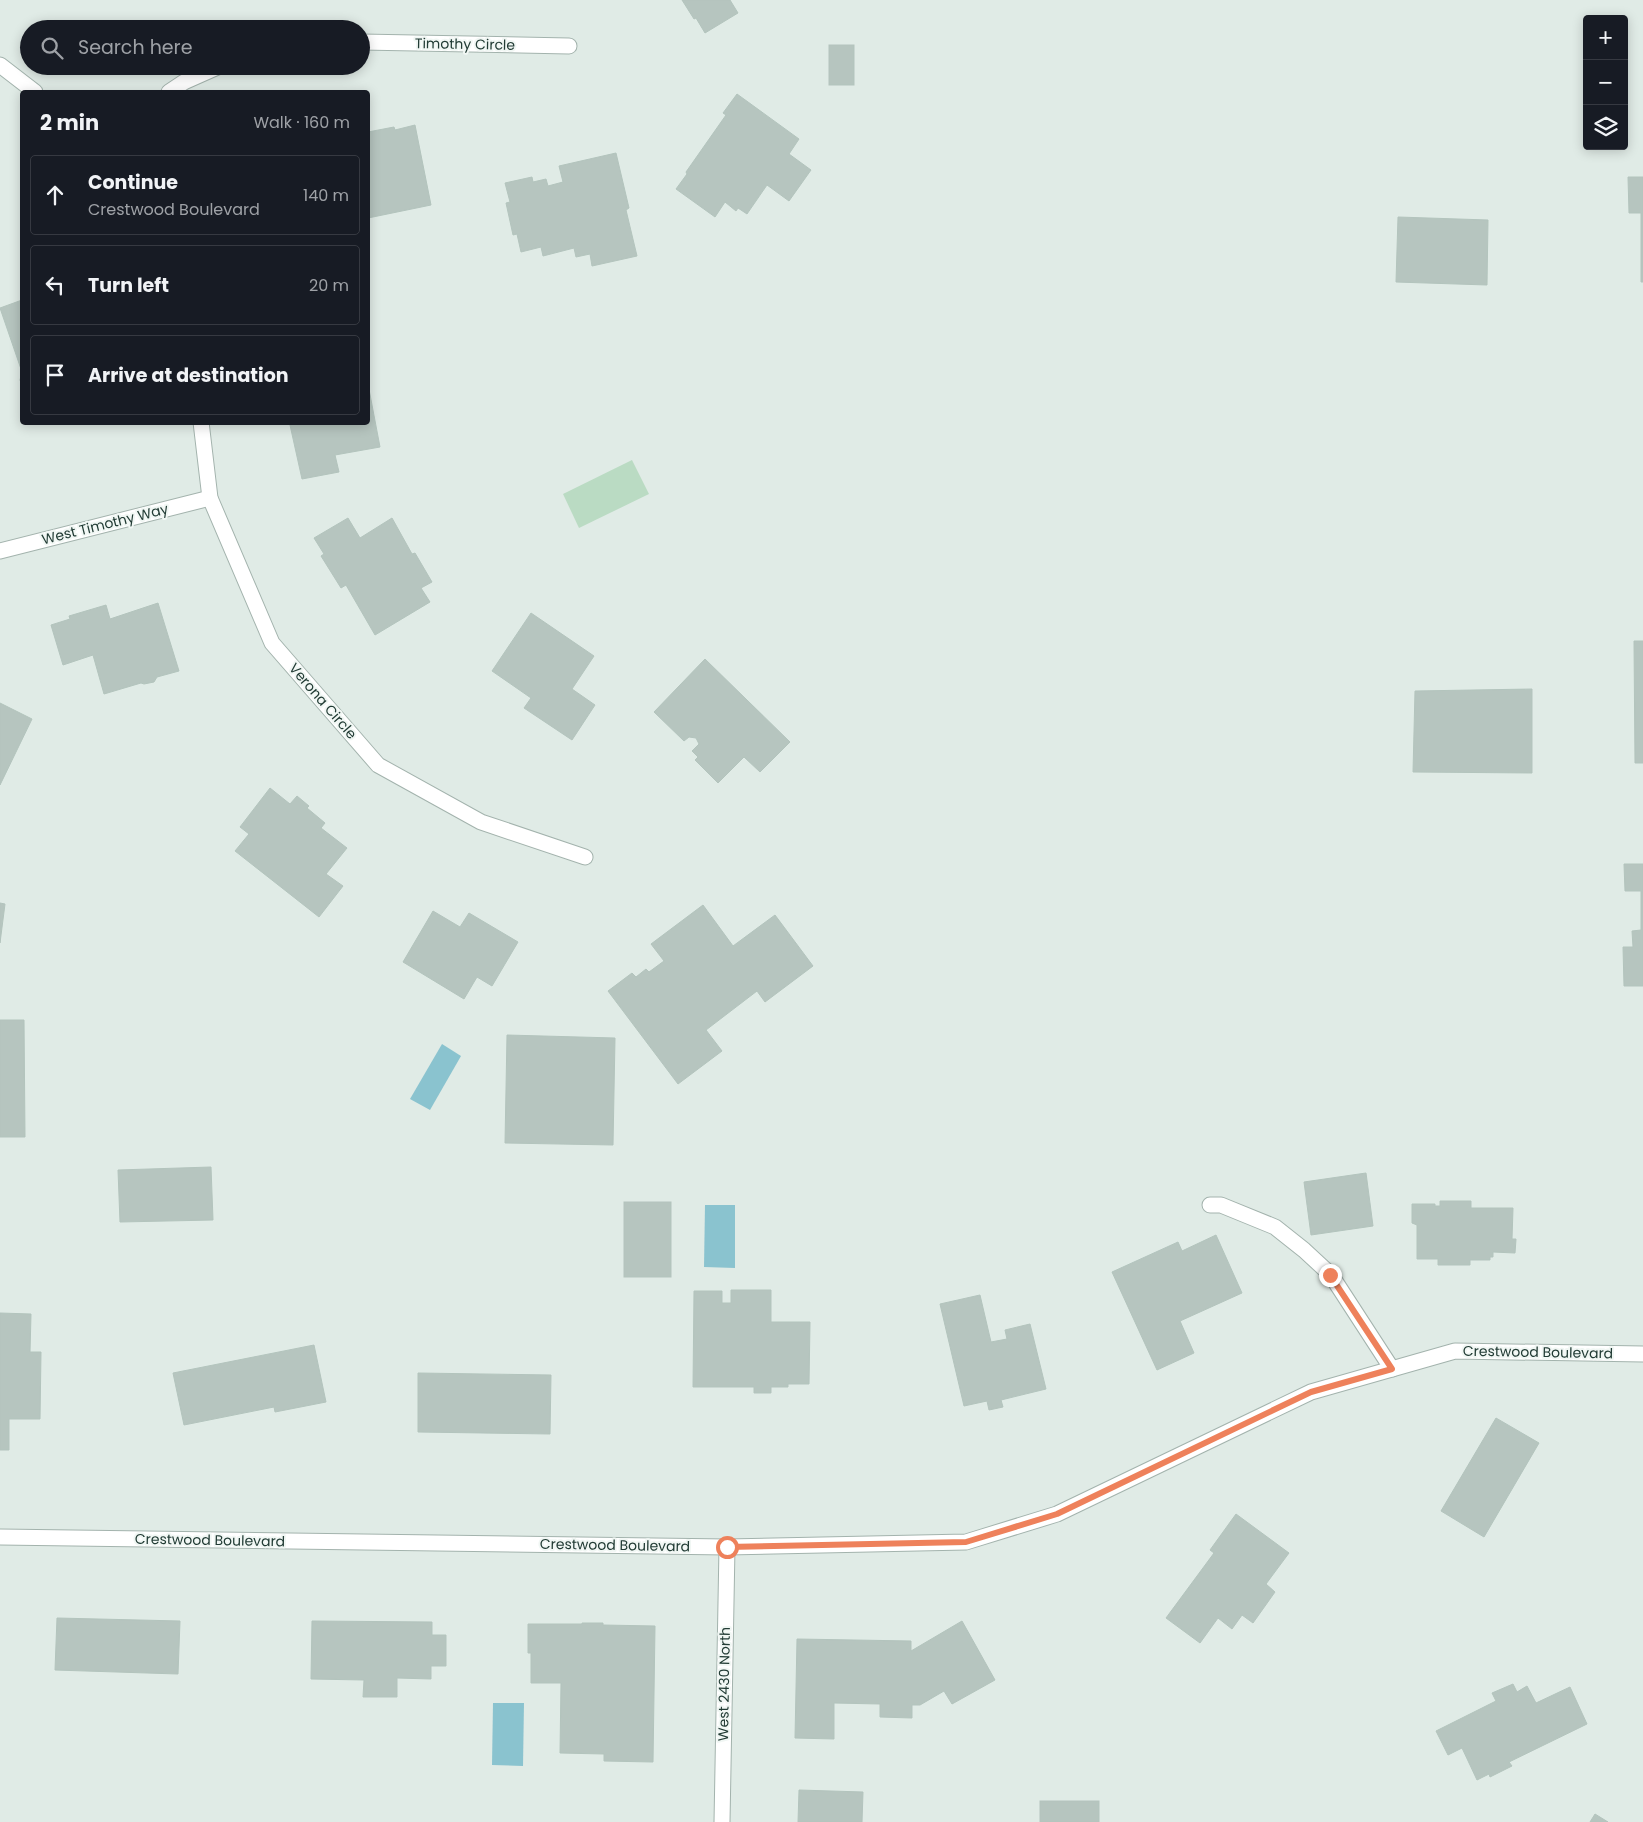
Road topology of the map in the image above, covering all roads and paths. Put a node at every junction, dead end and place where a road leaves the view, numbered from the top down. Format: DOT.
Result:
graph roads {
  1 [pos="370,42"];
  2 [pos="569,46"];
  3 [pos="0,65"];
  4 [pos="200,75"];
  5 [pos="32,90"];
  6 [pos="172,90"];
  7 [pos="201,425"];
  8 [pos="210,498"];
  9 [pos="0,551"];
  10 [pos="584,857"];
  11 [pos="1210,1205"];
  12 [pos="1643,1354"];
  13 [pos="1392,1369"];
  14 [pos="0,1537"];
  15 [pos="727,1547"];
  16 [pos="722,1822"];
  1 -- 2 [label="street, Timothy Circle"];
  3 -- 5 [label="street"];
  4 -- 6 [label="street"];
  7 -- 8 [label="street, Verona Circle"];
  8 -- 9 [label="street, West Timothy Way"];
  8 -- 10 [label="street, Verona Circle"];
  11 -- 13 [label="street"];
  12 -- 13 [label="street, Crestwood Boulevard"];
  13 -- 15 [label="street, Crestwood Boulevard"];
  14 -- 15 [label="street, Crestwood Boulevard"];
  15 -- 16 [label="street, West 2430 North"];
}
